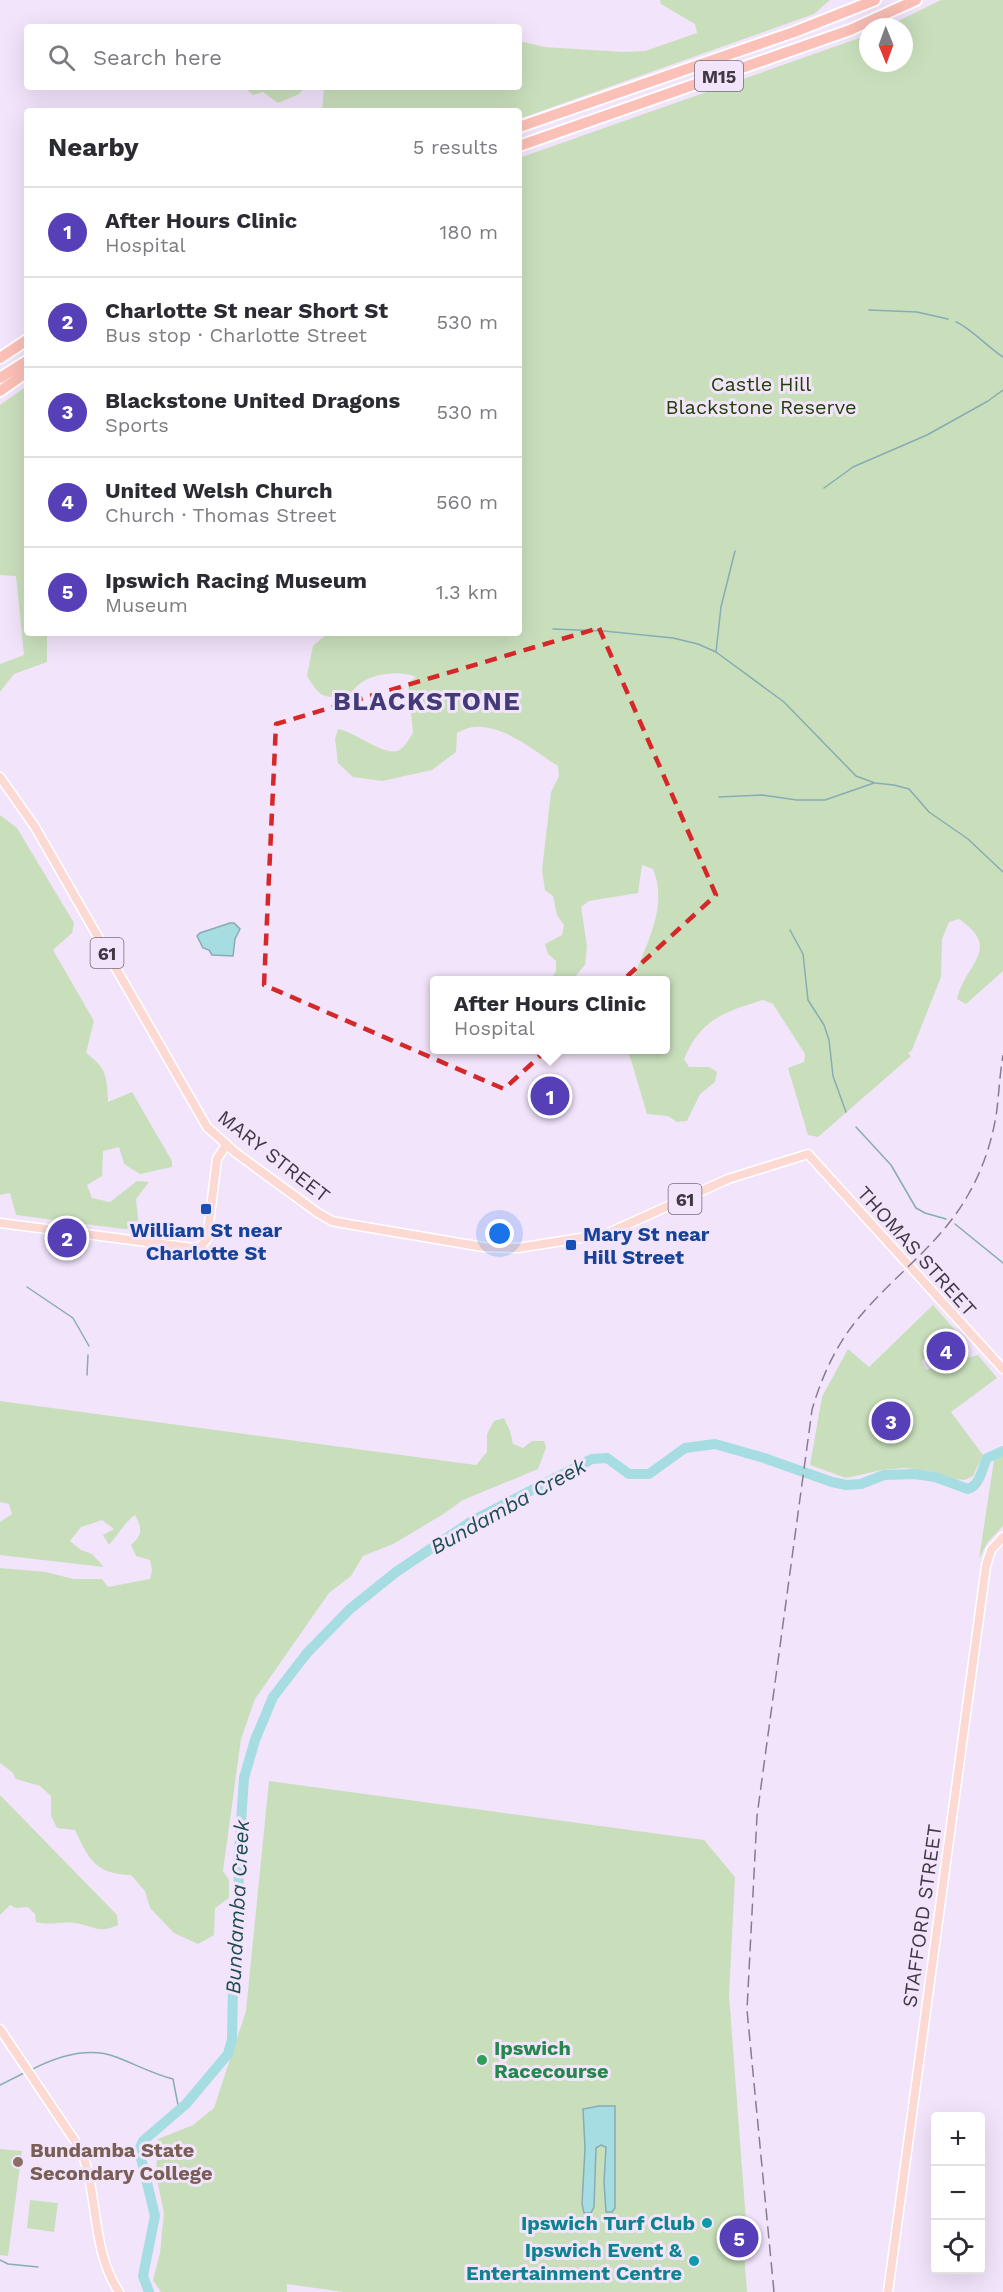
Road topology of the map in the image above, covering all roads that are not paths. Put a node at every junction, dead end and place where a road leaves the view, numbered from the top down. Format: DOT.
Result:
graph roads {
  1 [pos="875,0"];
  2 [pos="916,0"];
  3 [pos="522,126"];
  4 [pos="522,145"];
  5 [pos="24,342"];
  6 [pos="0,358"];
  7 [pos="24,363"];
  8 [pos="24,374"];
  9 [pos="0,378"];
  10 [pos="0,391"];
  11 [pos="1,779"];
  12 [pos="226,1145"];
  13 [pos="808,1154"];
  14 [pos="2,1223"];
  15 [pos="1003,1369"];
  16 [pos="1003,1537"];
  17 [pos="0,2030"];
  18 [pos="119,2292"];
  19 [pos="888,2292"];
  1 -- 3 [label="highway, M15"];
  2 -- 4 [label="highway, M15"];
  5 -- 6 [label="highway"];
  7 -- 9 [label="highway"];
  8 -- 10 [label="highway"];
  11 -- 12 [label="main road, MARY STREET / 61"];
  12 -- 13 [label="main road, MARY STREET / 61"];
  12 -- 14 [label="main road"];
  13 -- 15 [label="main road, THOMAS STREET / 61"];
  16 -- 19 [label="main road, STAFFORD STREET"];
  17 -- 18 [label="main road"];
}
